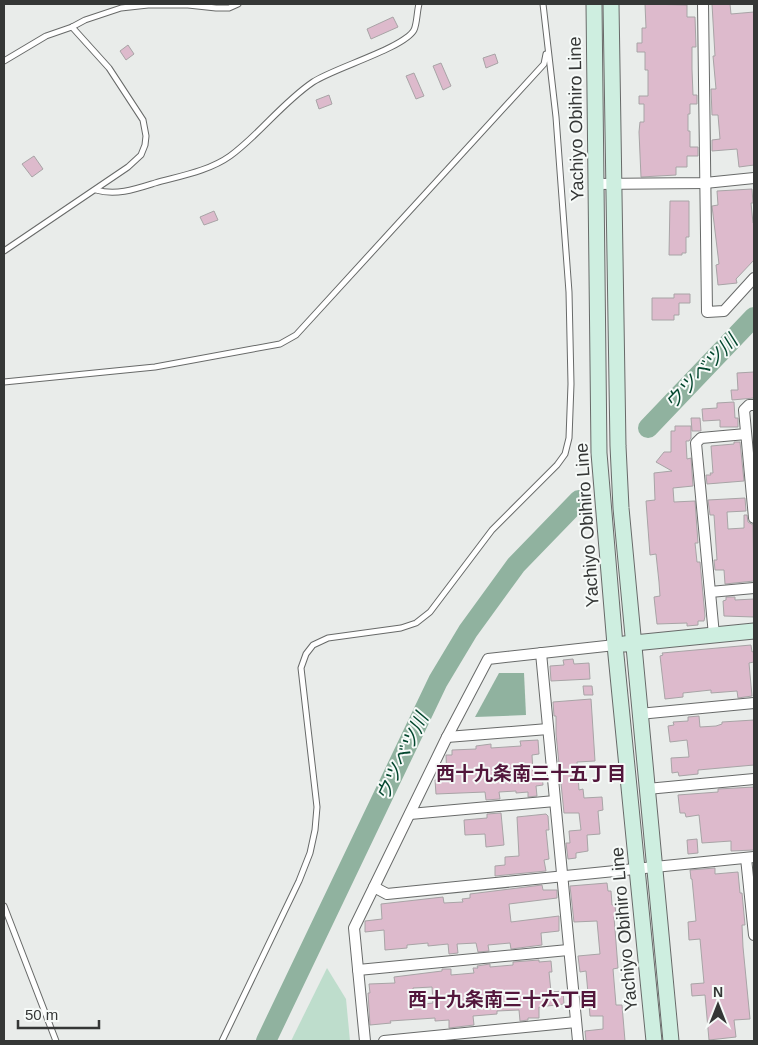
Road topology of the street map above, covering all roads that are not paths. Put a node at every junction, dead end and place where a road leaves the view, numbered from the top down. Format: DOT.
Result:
graph roads {
  1 [pos="238,4"];
  2 [pos="418,4"];
  3 [pos="543,4"];
  4 [pos="594,4"];
  5 [pos="612,4"];
  6 [pos="703,4"];
  7 [pos="72,27"];
  8 [pos="548,50"];
  9 [pos="4,61"];
  10 [pos="754,178"];
  11 [pos="705,183"];
  12 [pos="595,184"];
  13 [pos="614,184"];
  14 [pos="96,190"];
  15 [pos="4,252"];
  16 [pos="754,278"];
  17 [pos="4,382"];
  18 [pos="754,405"];
  19 [pos="746,434"];
  20 [pos="754,518"];
  21 [pos="754,588"];
  22 [pos="710,592"];
  23 [pos="754,632"];
  24 [pos="714,635"];
  25 [pos="633,643"];
  26 [pos="615,645"];
  27 [pos="541,653"];
  28 [pos="754,703"];
  29 [pos="639,714"];
  30 [pos="548,729"];
  31 [pos="447,738"];
  32 [pos="754,778"];
  33 [pos="647,789"];
  34 [pos="555,801"];
  35 [pos="410,814"];
  36 [pos="750,858"];
  37 [pos="655,866"];
  38 [pos="638,868"];
  39 [pos="561,876"];
  40 [pos="374,887"];
  41 [pos="4,906"];
  42 [pos="754,935"];
  43 [pos="568,950"];
  44 [pos="358,970"];
  45 [pos="576,1022"];
  46 [pos="56,1041"];
  47 [pos="222,1041"];
  48 [pos="365,1041"];
  49 [pos="384,1041"];
  50 [pos="578,1041"];
  51 [pos="654,1041"];
  52 [pos="672,1041"];
  1 -- 7 [label="lane"];
  2 -- 14 [label="lane"];
  3 -- 8 [label="lane"];
  4 -- 12 [label="main road, Yachiyo Obihiro Line"];
  5 -- 13 [label="main road, Yachiyo Obihiro Line"];
  6 -- 11 [label="street"];
  7 -- 9 [label="lane"];
  7 -- 14 [label="lane"];
  8 -- 17 [label="lane"];
  8 -- 47 [label="lane"];
  10 -- 11 [label="street"];
  11 -- 13 [label="street"];
  11 -- 16 [label="street"];
  12 -- 13 [label="street"];
  12 -- 26 [label="main road, Yachiyo Obihiro Line"];
  13 -- 25 [label="main road, Yachiyo Obihiro Line"];
  14 -- 15 [label="lane"];
  18 -- 19 [label="street"];
  19 -- 20 [label="street"];
  19 -- 22 [label="street"];
  21 -- 22 [label="street"];
  22 -- 24 [label="street"];
  23 -- 24 [label="main road"];
  24 -- 25 [label="main road"];
  25 -- 26 [label="main road"];
  25 -- 29 [label="main road, Yachiyo Obihiro Line"];
  26 -- 27 [label="street"];
  26 -- 38 [label="main road, Yachiyo Obihiro Line"];
  27 -- 30 [label="street"];
  27 -- 31 [label="street"];
  28 -- 29 [label="street"];
  29 -- 33 [label="main road, Yachiyo Obihiro Line"];
  30 -- 31 [label="street"];
  30 -- 34 [label="street"];
  31 -- 35 [label="street"];
  32 -- 33 [label="street"];
  33 -- 37 [label="main road, Yachiyo Obihiro Line"];
  34 -- 35 [label="street"];
  34 -- 39 [label="street"];
  35 -- 40 [label="street"];
  36 -- 37 [label="street"];
  36 -- 42 [label="street"];
  37 -- 38 [label="street"];
  37 -- 52 [label="main road, Yachiyo Obihiro Line"];
  38 -- 39 [label="street"];
  38 -- 51 [label="main road, Yachiyo Obihiro Line"];
  39 -- 40 [label="street"];
  39 -- 43 [label="street"];
  40 -- 44 [label="street"];
  41 -- 46 [label="lane"];
  43 -- 44 [label="street"];
  43 -- 45 [label="street"];
  44 -- 48 [label="street"];
  45 -- 49 [label="street"];
  45 -- 50 [label="street"];
}
